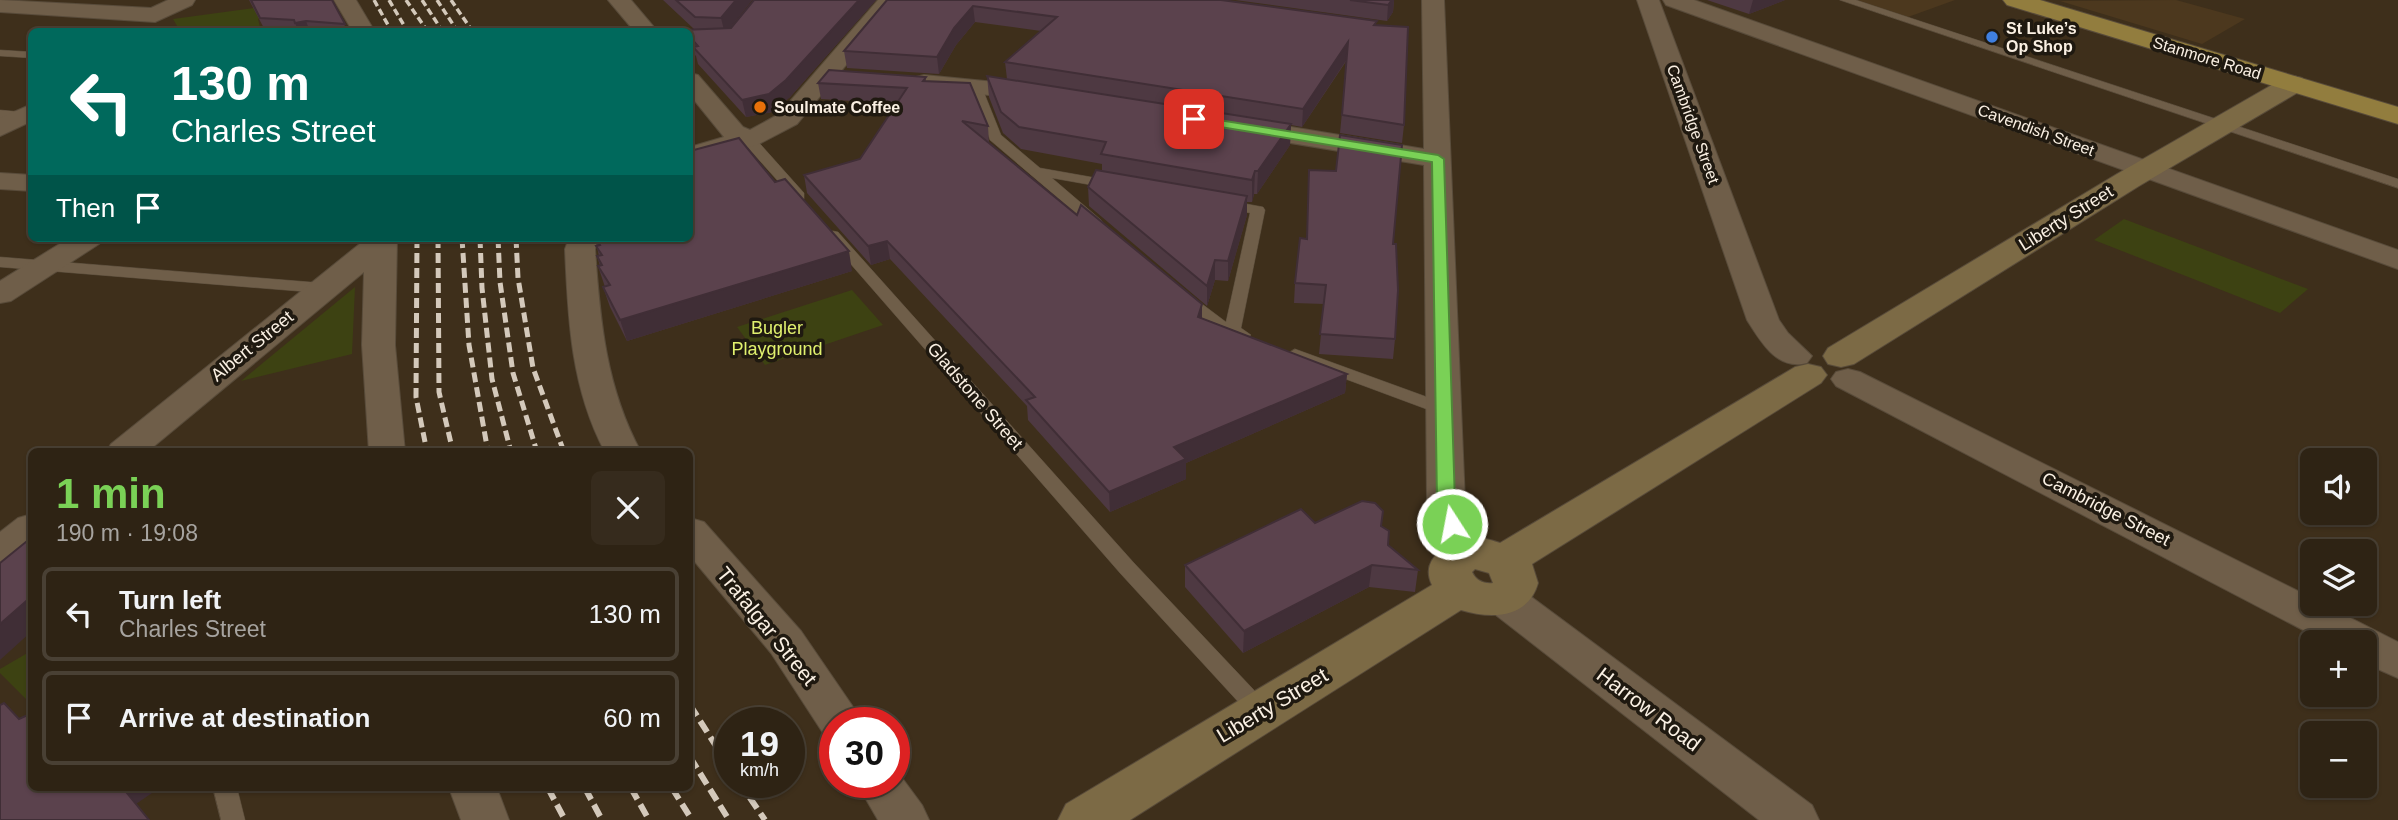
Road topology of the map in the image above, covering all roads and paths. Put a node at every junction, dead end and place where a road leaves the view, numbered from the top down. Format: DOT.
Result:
graph roads {
  1 [pos="184,0"];
  2 [pos="345,0"];
  3 [pos="619,0"];
  4 [pos="889,0"];
  5 [pos="1433,0"];
  6 [pos="1648,0"];
  7 [pos="1674,0"];
  8 [pos="1845,0"];
  9 [pos="2027,1"];
  10 [pos="10,6"];
  11 [pos="362,28"];
  12 [pos="644,28"];
  13 [pos="0,52"];
  14 [pos="27,54"];
  15 [pos="0,65"];
  16 [pos="826,76"];
  17 [pos="851,78"];
  18 [pos="906,81"];
  19 [pos="693,84"];
  20 [pos="2293,84"];
  21 [pos="975,85"];
  22 [pos="1062,98"];
  23 [pos="22,115"];
  24 [pos="2398,116"];
  25 [pos="1214,122"];
  26 [pos="2223,126"];
  27 [pos="0,128"];
  28 [pos="748,139"];
  29 [pos="693,154"];
  30 [pos="1438,159"];
  31 [pos="2148,170"];
  32 [pos="1037,172"];
  33 [pos="0,181"];
  34 [pos="28,183"];
  35 [pos="2398,184"];
  36 [pos="1128,188"];
  37 [pos="1206,201"];
  38 [pos="1108,233"];
  39 [pos="83,242"];
  40 [pos="379,242"];
  41 [pos="381,242"];
  42 [pos="583,242"];
  43 [pos="2398,260"];
  44 [pos="0,262"];
  45 [pos="45,266"];
  46 [pos="1168,285"];
  47 [pos="322,288"];
  48 [pos="0,295"];
  49 [pos="1231,331"];
  50 [pos="1256,340"];
  51 [pos="1280,349"];
  52 [pos="1823,367"];
  53 [pos="1443,409"];
  54 [pos="134,447"];
  55 [pos="387,448"];
  56 [pos="621,448"];
  57 [pos="28,530"];
  58 [pos="693,534"];
  59 [pos="0,553"];
  60 [pos="1483,576"];
  61 [pos="2338,630"];
  62 [pos="2377,650"];
  63 [pos="2398,661"];
  64 [pos="830,707"];
  65 [pos="1261,712"];
  66 [pos="226,791"];
  67 [pos="474,791"];
  68 [pos="891,798"];
  69 [pos="233,820"];
  70 [pos="485,820"];
  71 [pos="905,820"];
  72 [pos="1085,820"];
  73 [pos="1795,820"];
  1 -- 10 [label="street"];
  2 -- 11 [label="street"];
  3 -- 12 [label="street"];
  4 -- 16 [label="street"];
  5 -- 30 [label="street"];
  6 -- 52 [label="street, Cambridge Street"];
  7 -- 31 [label="street, Cavendish Street"];
  8 -- 26 [label="lane"];
  9 -- 20 [label="highway, Stanmore Road"];
  13 -- 14 [label="lane"];
  14 -- 15 [label="lane"];
  16 -- 17 [label="street"];
  16 -- 28 [label="street"];
  18 -- 21 [label="street"];
  19 -- 28 [label="street, Gladstone Street"];
  20 -- 24 [label="highway, Stanmore Road"];
  20 -- 26 [label="main road, Liberty Street"];
  21 -- 22 [label="street"];
  21 -- 32 [label="lane"];
  23 -- 27 [label="street"];
  25 -- 30 [label="street"];
  26 -- 31 [label="main road, Liberty Street"];
  26 -- 35 [label="lane"];
  28 -- 29 [label="street"];
  28 -- 65 [label="lane, Gladstone Street"];
  30 -- 53 [label="street"];
  31 -- 43 [label="street, Cavendish Street"];
  31 -- 52 [label="main road, Liberty Street"];
  32 -- 36 [label="lane"];
  32 -- 38 [label="lane"];
  33 -- 34 [label="street"];
  37 -- 49 [label="lane"];
  39 -- 45 [label="street"];
  40 -- 47 [label="street, Albert Street"];
  41 -- 55 [label="street"];
  42 -- 56 [label="street"];
  44 -- 45 [label="lane"];
  45 -- 47 [label="lane"];
  45 -- 48 [label="street"];
  46 -- 49 [label="lane"];
  47 -- 54 [label="street, Albert Street"];
  49 -- 50 [label="lane"];
  51 -- 53 [label="lane"];
  52 -- 60 [label="main road, Liberty Street"];
  52 -- 61 [label="street, Cambridge Street"];
  53 -- 60 [label="street"];
  57 -- 59 [label="street"];
  58 -- 64 [label="street, Trafalgar Street"];
  60 -- 65 [label="main road, Liberty Street"];
  60 -- 73 [label="street, Harrow Road"];
  62 -- 63 [label="street, Cambridge Street"];
  65 -- 72 [label="main road, Liberty Street"];
  66 -- 69 [label="lane"];
  67 -- 70 [label="street"];
  68 -- 71 [label="street"];
}
